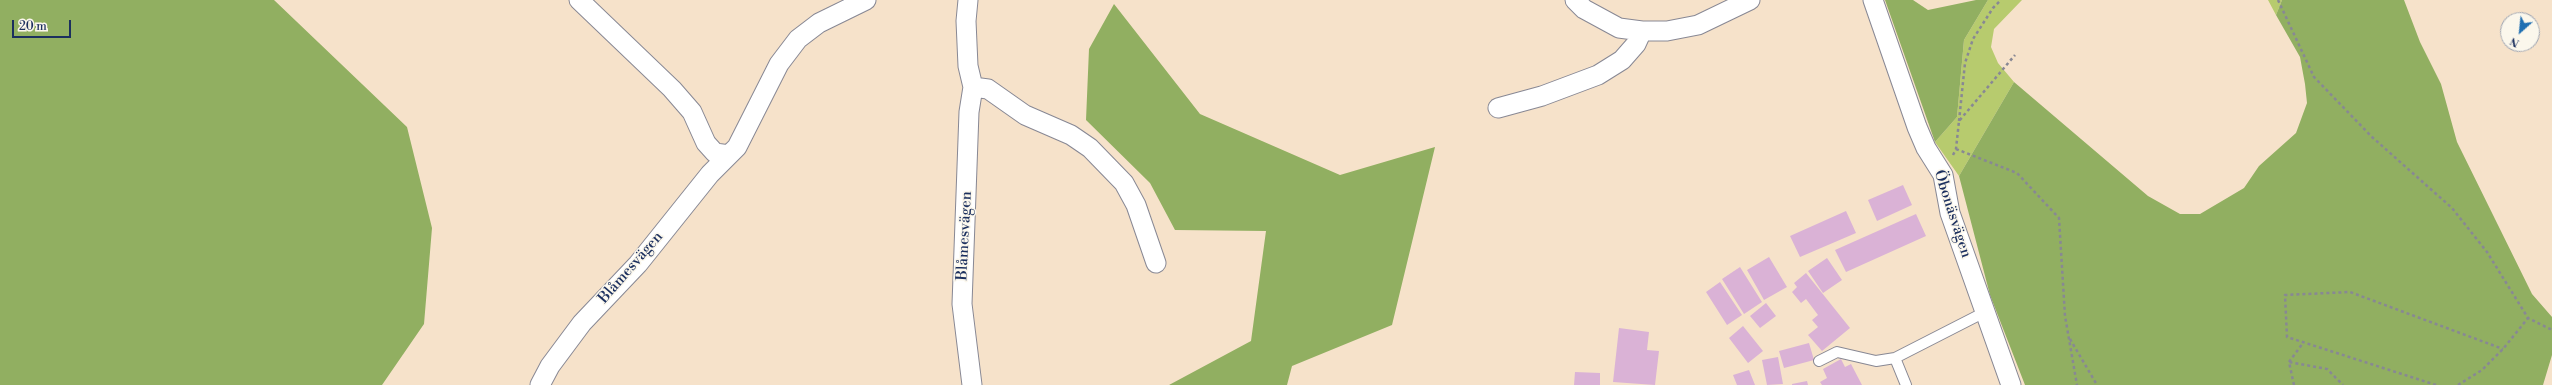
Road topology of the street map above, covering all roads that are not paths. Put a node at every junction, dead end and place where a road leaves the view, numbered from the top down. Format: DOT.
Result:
graph roads {
  1 [pos="579,0"];
  2 [pos="866,0"];
  3 [pos="968,0"];
  4 [pos="1575,0"];
  5 [pos="1750,0"];
  6 [pos="1873,0"];
  7 [pos="1642,31"];
  8 [pos="973,87"];
  9 [pos="1498,108"];
  10 [pos="729,155"];
  11 [pos="1156,263"];
  12 [pos="1984,312"];
  13 [pos="1895,358"];
  14 [pos="1819,362"];
  15 [pos="540,385"];
  16 [pos="972,385"];
  17 [pos="1906,385"];
  18 [pos="2010,385"];
  1 -- 10 [label="street"];
  2 -- 10 [label="street, Blåmesvägen"];
  3 -- 8 [label="street, Blåmesvägen"];
  4 -- 7 [label="street"];
  5 -- 7 [label="street"];
  6 -- 12 [label="street, Öbonäsvägen"];
  7 -- 9 [label="street"];
  8 -- 11 [label="street"];
  8 -- 16 [label="street, Blåmesvägen"];
  10 -- 15 [label="street, Blåmesvägen"];
  12 -- 13 [label="lane"];
  12 -- 18 [label="street, Öbonäsvägen"];
  13 -- 14 [label="lane"];
  13 -- 17 [label="lane"];
}
